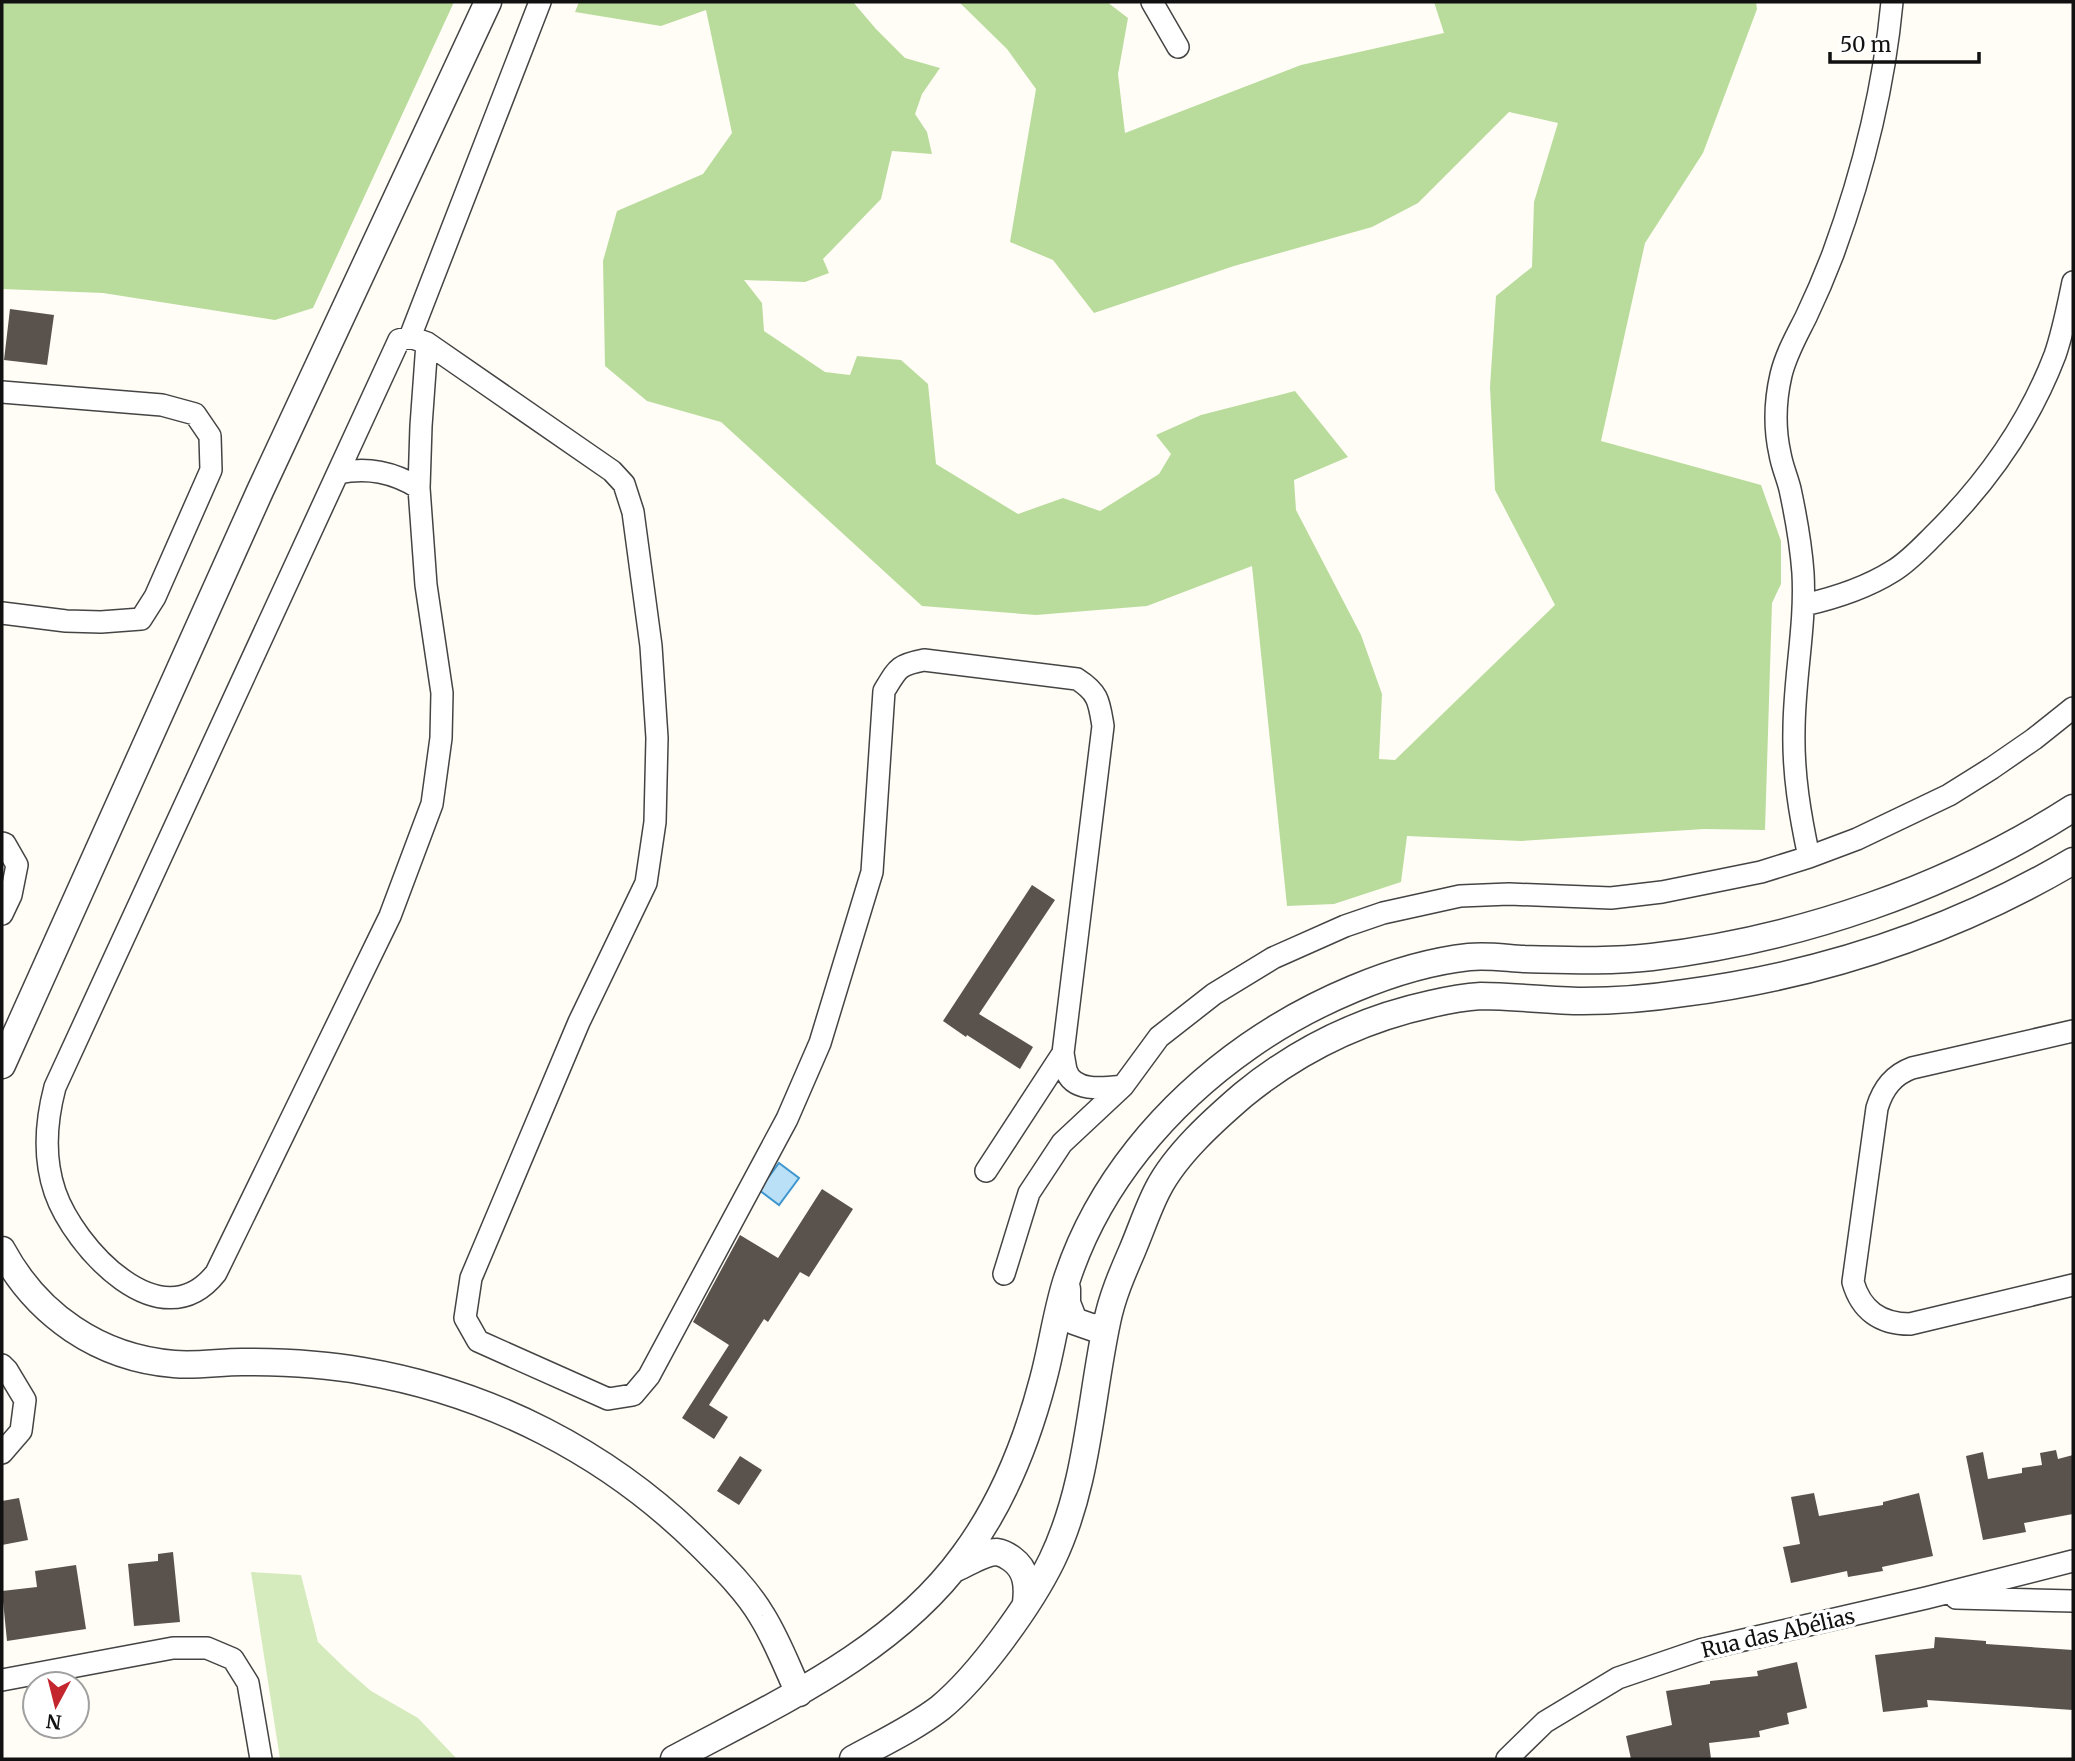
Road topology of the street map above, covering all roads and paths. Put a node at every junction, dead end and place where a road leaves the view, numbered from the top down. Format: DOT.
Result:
graph roads {
  1 [pos="488,2"];
  2 [pos="540,2"];
  3 [pos="1152,2"];
  4 [pos="1892,2"];
  5 [pos="1178,47"];
  6 [pos="2073,282"];
  7 [pos="419,340"];
  8 [pos="2064,357"];
  9 [pos="2,392"];
  10 [pos="338,473"];
  11 [pos="419,488"];
  12 [pos="1804,605"];
  13 [pos="2,613"];
  14 [pos="2073,708"];
  15 [pos="2073,808"];
  16 [pos="2,843"];
  17 [pos="1809,857"];
  18 [pos="2073,861"];
  19 [pos="2,914"];
  20 [pos="2073,1031"];
  21 [pos="1063,1053"];
  22 [pos="2,1065"];
  23 [pos="1123,1086"];
  24 [pos="986,1171"];
  25 [pos="2,1250"];
  26 [pos="1004,1274"];
  27 [pos="1067,1277"];
  28 [pos="2073,1285"];
  29 [pos="1106,1324"];
  30 [pos="2,1365"];
  31 [pos="2,1453"];
  32 [pos="2068,1562"];
  33 [pos="953,1570"];
  34 [pos="1926,1598"];
  35 [pos="2070,1600"];
  36 [pos="1026,1603"];
  37 [pos="2,1680"];
  38 [pos="799,1693"];
  39 [pos="1512,1757"];
  40 [pos="261,1759"];
  41 [pos="674,1759"];
  42 [pos="853,1759"];
  1 -- 22 [label="street"];
  2 -- 7 [label="street"];
  3 -- 5 [label="street"];
  4 -- 12 [label="street"];
  6 -- 8 [label="street"];
  7 -- 10 [label="street"];
  7 -- 11 [label="street"];
  7 -- 21 [label="street"];
  8 -- 12 [label="street"];
  9 -- 13 [label="street"];
  10 -- 11 [label="street"];
  10 -- 11 [label="street"];
  12 -- 17 [label="street"];
  14 -- 17 [label="street"];
  15 -- 27 [label="street"];
  16 -- 19 [label="street"];
  17 -- 23 [label="street"];
  18 -- 29 [label="street"];
  20 -- 28 [label="street"];
  21 -- 23 [label="street"];
  21 -- 24 [label="street"];
  23 -- 26 [label="street"];
  25 -- 38 [label="street"];
  27 -- 29 [label="street"];
  27 -- 33 [label="street"];
  29 -- 36 [label="street"];
  30 -- 31 [label="street"];
  32 -- 34 [label="street, Rua das Abélias"];
  32 -- 35 [label="street"];
  33 -- 36 [label="street"];
  33 -- 38 [label="street"];
  34 -- 35 [label="street"];
  34 -- 39 [label="street, Rua das Abélias"];
  36 -- 42 [label="street"];
  37 -- 40 [label="street"];
  38 -- 41 [label="street"];
}
